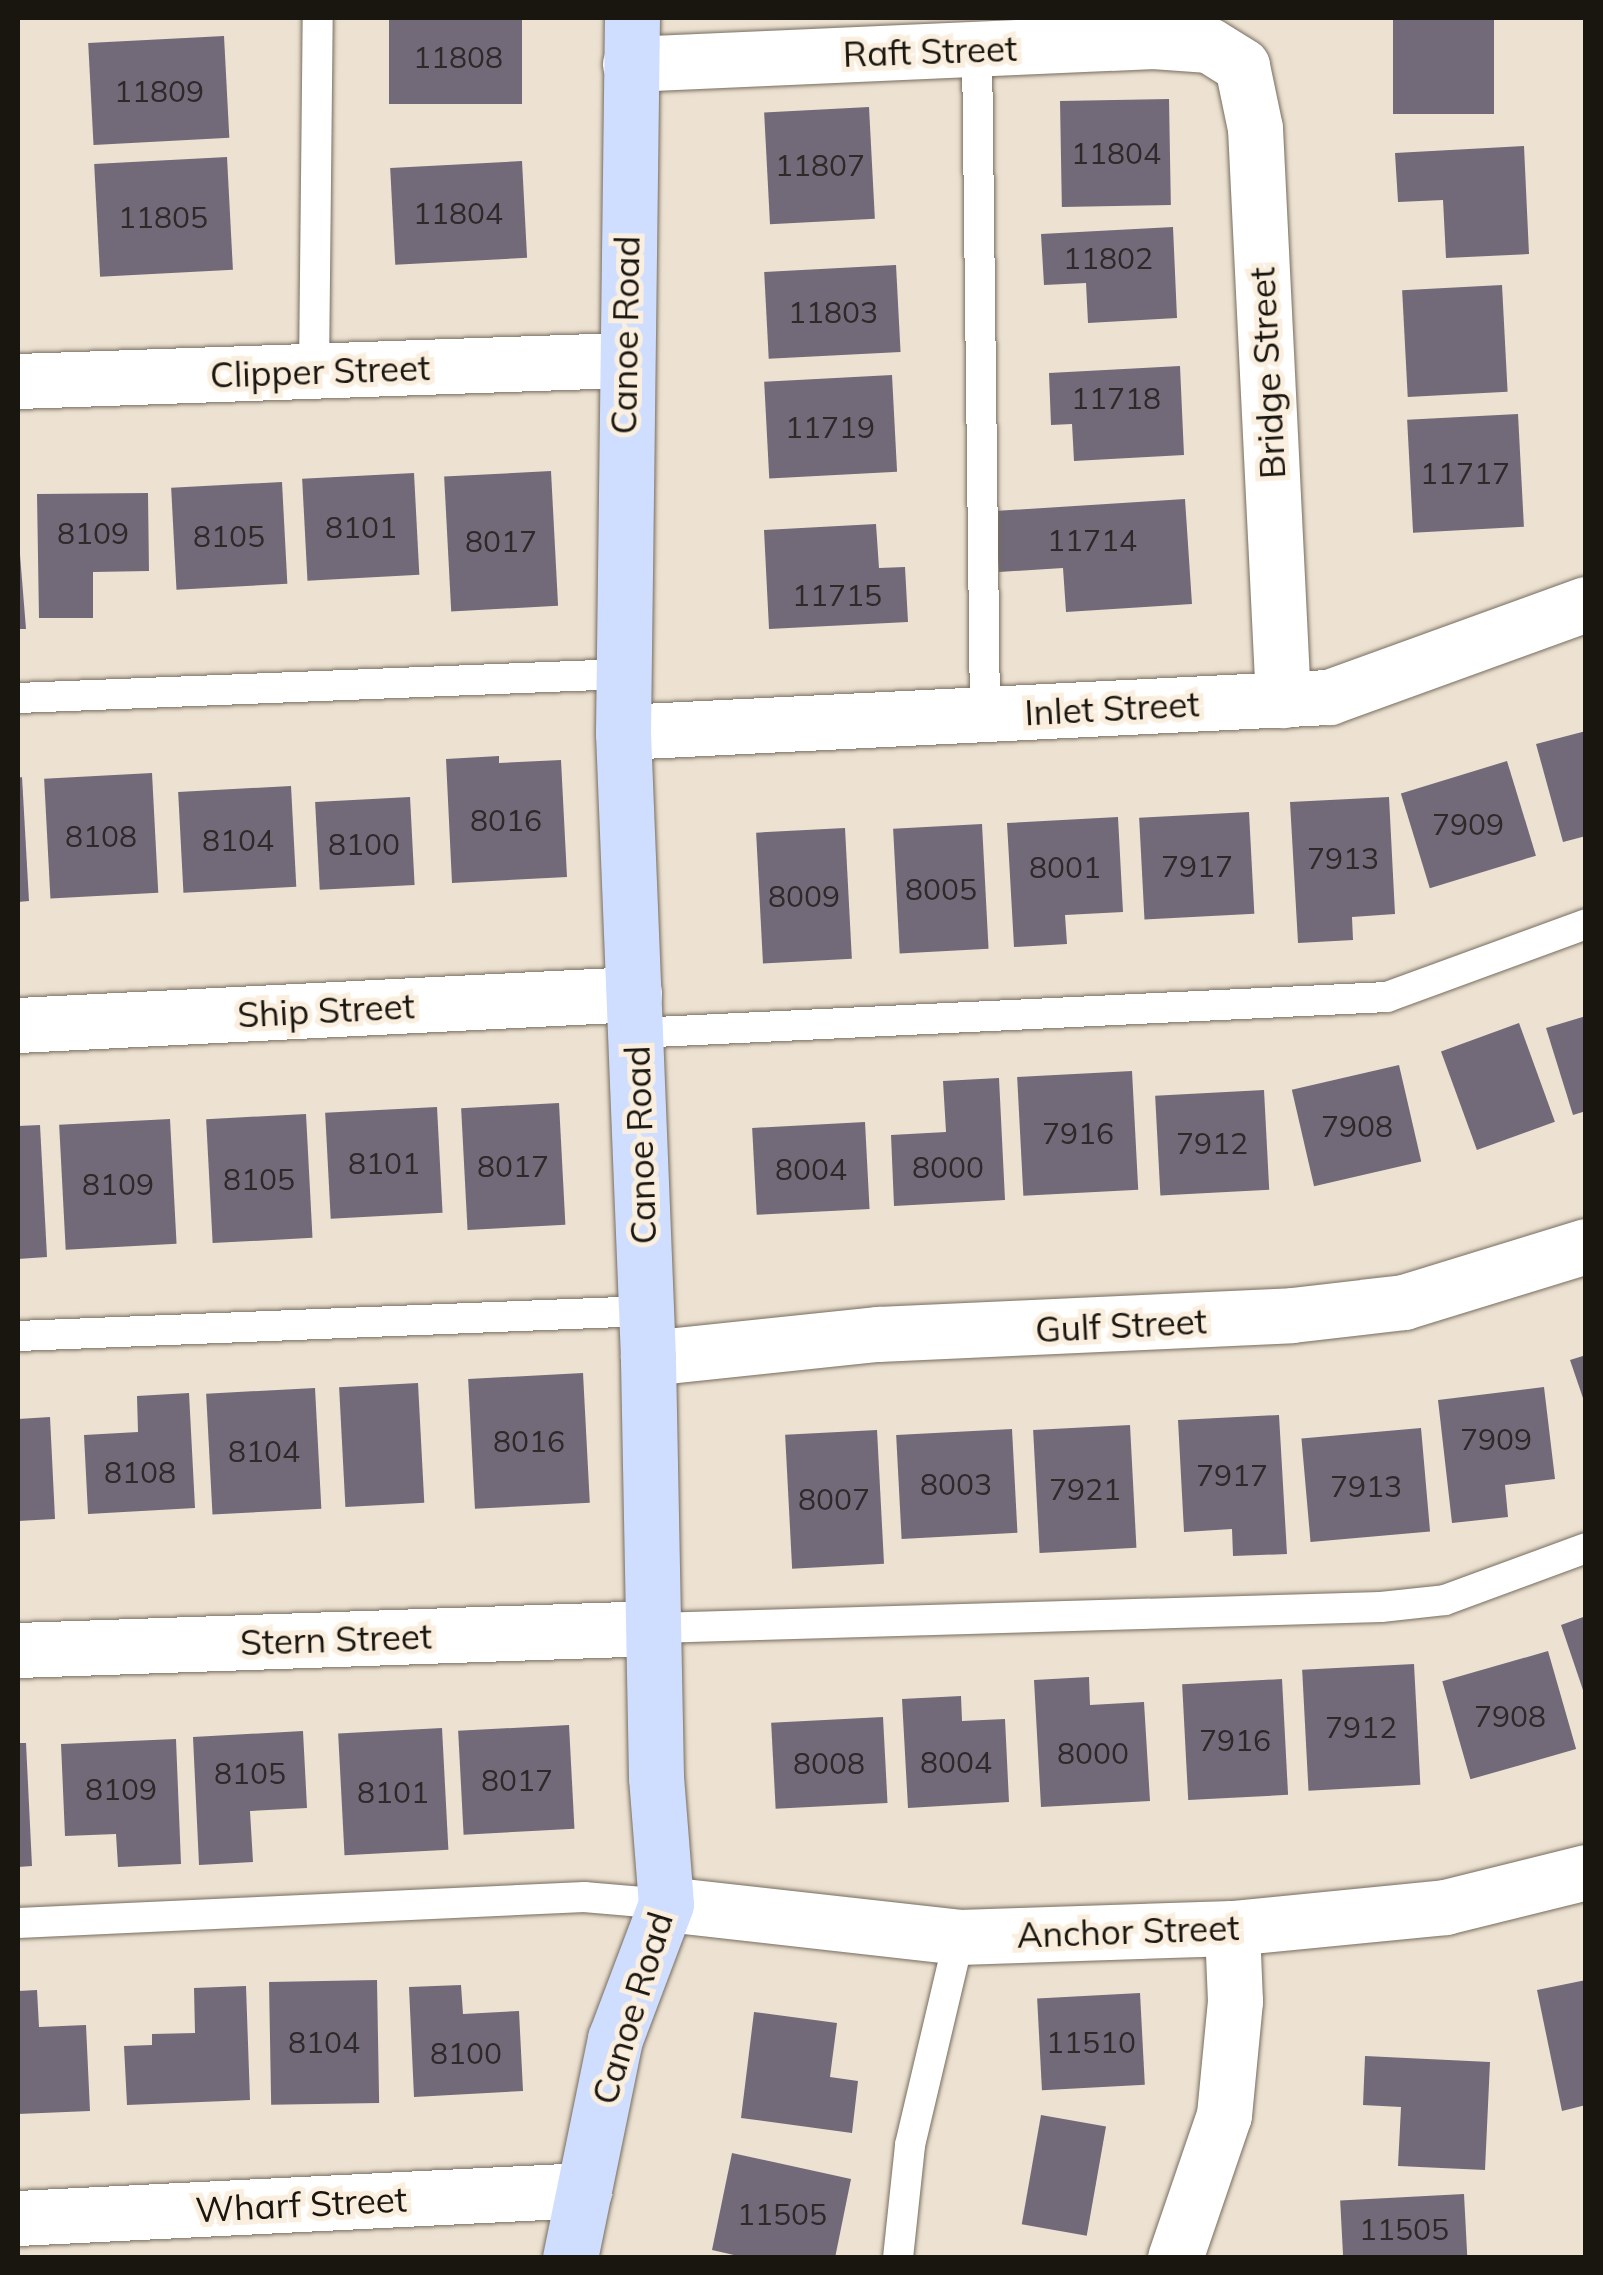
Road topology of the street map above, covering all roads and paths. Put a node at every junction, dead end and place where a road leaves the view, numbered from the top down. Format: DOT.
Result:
graph roads {
  1 [pos="318,18"];
  2 [pos="631,41"];
  3 [pos="978,49"];
  4 [pos="1228,54"];
  5 [pos="623,360"];
  6 [pos="314,371"];
  7 [pos="18,381"];
  8 [pos="1586,604"];
  9 [pos="623,674"];
  10 [pos="18,698"];
  11 [pos="1282,700"];
  12 [pos="986,714"];
  13 [pos="623,732"];
  14 [pos="1586,924"];
  15 [pos="635,1014"];
  16 [pos="18,1025"];
  17 [pos="1586,1246"];
  18 [pos="647,1334"];
  19 [pos="18,1336"];
  20 [pos="1586,1548"];
  21 [pos="655,1628"];
  22 [pos="18,1650"];
  23 [pos="1586,1872"];
  24 [pos="666,1904"];
  25 [pos="18,1923"];
  26 [pos="1232,1928"];
  27 [pos="959,1937"];
  28 [pos="584,2190"];
  29 [pos="18,2218"];
  30 [pos="570,2258"];
  31 [pos="898,2258"];
  32 [pos="1175,2258"];
  1 -- 6 [label="lane"];
  2 -- 3 [label="street, Raft Street"];
  2 -- 5 [label="street, Canoe Road"];
  3 -- 4 [label="street, Raft Street"];
  3 -- 12 [label="lane"];
  4 -- 11 [label="street, Bridge Street"];
  5 -- 6 [label="street, Clipper Street"];
  5 -- 9 [label="street, Canoe Road"];
  6 -- 7 [label="street, Clipper Street"];
  8 -- 11 [label="street, Inlet Street"];
  9 -- 10 [label="lane"];
  9 -- 13 [label="street, Canoe Road"];
  11 -- 12 [label="street, Inlet Street"];
  12 -- 13 [label="street, Inlet Street"];
  13 -- 15 [label="street, Canoe Road"];
  14 -- 15 [label="lane"];
  15 -- 16 [label="street, Ship Street"];
  15 -- 18 [label="street, Canoe Road"];
  17 -- 18 [label="street, Gulf Street"];
  18 -- 19 [label="lane"];
  18 -- 21 [label="street, Canoe Road"];
  20 -- 21 [label="lane"];
  21 -- 22 [label="street, Stern Street"];
  21 -- 24 [label="street, Canoe Road"];
  23 -- 26 [label="street, Anchor Street"];
  24 -- 25 [label="lane"];
  24 -- 27 [label="street, Anchor Street"];
  24 -- 28 [label="street, Canoe Road"];
  26 -- 27 [label="street, Anchor Street"];
  26 -- 32 [label="street"];
  27 -- 31 [label="lane"];
  28 -- 29 [label="street, Wharf Street"];
  28 -- 30 [label="street, Canoe Road"];
}
